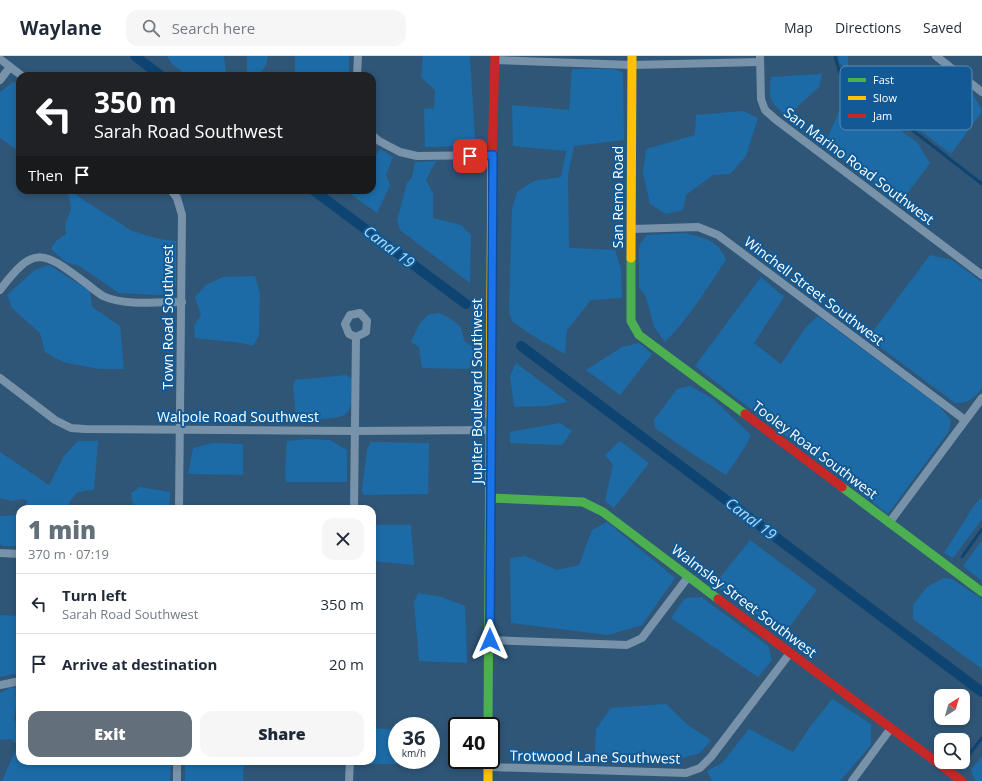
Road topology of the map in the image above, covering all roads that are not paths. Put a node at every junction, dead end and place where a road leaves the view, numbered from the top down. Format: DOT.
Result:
graph roads {
  1 [pos="358,56"];
  2 [pos="936,56"];
  3 [pos="495,58"];
  4 [pos="0,59"];
  5 [pos="760,59"];
  6 [pos="632,60"];
  7 [pos="949,66"];
  8 [pos="10,67"];
  9 [pos="17,72"];
  10 [pos="357,72"];
  11 [pos="0,80"];
  12 [pos="972,84"];
  13 [pos="982,92"];
  14 [pos="376,139"];
  15 [pos="493,155"];
  16 [pos="174,194"];
  17 [pos="632,229"];
  18 [pos="982,275"];
  19 [pos="0,290"];
  20 [pos="182,302"];
  21 [pos="634,328"];
  22 [pos="356,337"];
  23 [pos="0,378"];
  24 [pos="982,398"];
  25 [pos="964,420"];
  26 [pos="180,429"];
  27 [pos="355,430"];
  28 [pos="491,430"];
  29 [pos="491,498"];
  30 [pos="179,505"];
  31 [pos="354,505"];
  32 [pos="889,523"];
  33 [pos="0,553"];
  34 [pos="16,554"];
  35 [pos="688,577"];
  36 [pos="982,592"];
  37 [pos="490,640"];
  38 [pos="790,653"];
  39 [pos="16,682"];
  40 [pos="0,685"];
  41 [pos="488,717"];
  42 [pos="891,728"];
  43 [pos="500,764"];
  44 [pos="177,765"];
  45 [pos="350,765"];
  46 [pos="488,769"];
  47 [pos="177,781"];
  48 [pos="349,781"];
  49 [pos="488,781"];
  50 [pos="852,781"];
  51 [pos="962,781"];
  1 -- 10 [label="street"];
  2 -- 7 [label="street"];
  3 -- 6 [label="street"];
  3 -- 15 [label="street, Jupiter Boulevard Southwest"];
  4 -- 8 [label="street"];
  5 -- 6 [label="street"];
  5 -- 18 [label="street, San Marino Road Southwest"];
  6 -- 17 [label="street, San Remo Road"];
  8 -- 9 [label="street"];
  8 -- 11 [label="street"];
  12 -- 13 [label="street"];
  14 -- 15 [label="street"];
  15 -- 28 [label="street, Jupiter Boulevard Southwest"];
  16 -- 20 [label="street, Town Road Southwest"];
  17 -- 21 [label="street, San Remo Road"];
  17 -- 25 [label="street, Winchell Street Southwest"];
  19 -- 20 [label="street"];
  20 -- 26 [label="street, Town Road Southwest"];
  21 -- 32 [label="street, Tooley Road Southwest"];
  22 -- 22 [label="street"];
  22 -- 27 [label="street"];
  23 -- 26 [label="street, Walpole Road Southwest"];
  24 -- 25 [label="street"];
  25 -- 32 [label="street"];
  26 -- 27 [label="street, Walpole Road Southwest"];
  26 -- 30 [label="street, Town Road Southwest"];
  27 -- 28 [label="street, Walpole Road Southwest"];
  27 -- 31 [label="street"];
  28 -- 29 [label="street, Jupiter Boulevard Southwest"];
  29 -- 35 [label="street, Walmsley Street Southwest"];
  29 -- 37 [label="street, Jupiter Boulevard Southwest"];
  32 -- 36 [label="street, Tooley Road Southwest"];
  33 -- 34 [label="street"];
  35 -- 37 [label="street"];
  35 -- 38 [label="street, Walmsley Street Southwest"];
  37 -- 41 [label="street, Jupiter Boulevard Southwest"];
  38 -- 42 [label="street, Walmsley Street Southwest"];
  38 -- 43 [label="street, Trotwood Lane Southwest"];
  39 -- 40 [label="street"];
  42 -- 50 [label="street"];
  42 -- 51 [label="street, Walmsley Street Southwest"];
  44 -- 47 [label="street"];
  45 -- 48 [label="street"];
  46 -- 49 [label="street"];
}
